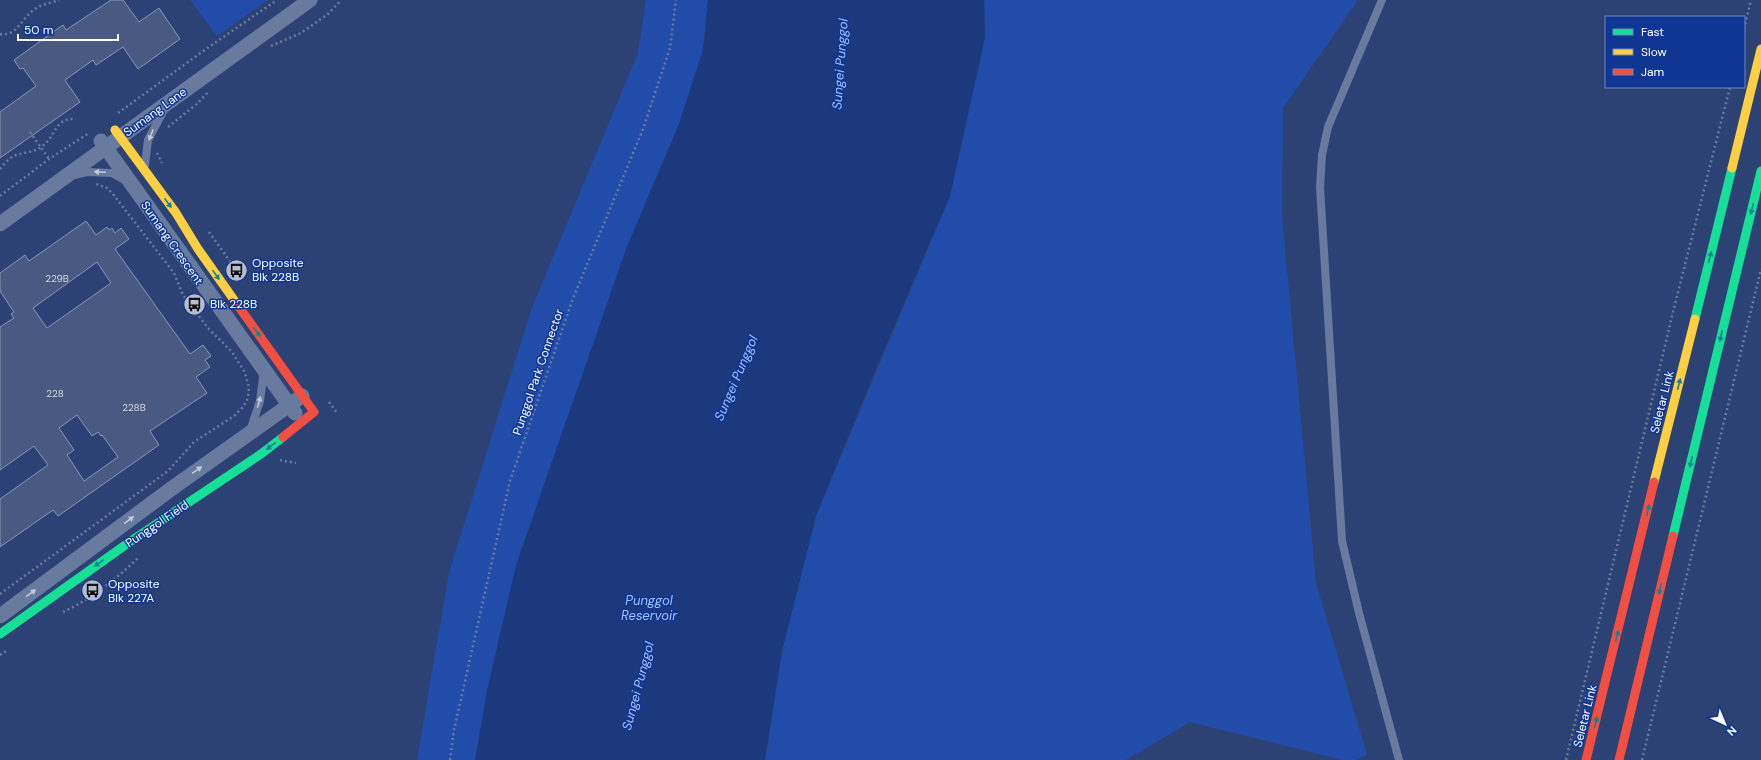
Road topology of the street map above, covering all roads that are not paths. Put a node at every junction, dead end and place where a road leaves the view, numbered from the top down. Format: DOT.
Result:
graph roads {
  1 [pos="298,0"];
  2 [pos="310,0"];
  3 [pos="1382,0"];
  4 [pos="1761,49"];
  5 [pos="169,103"];
  6 [pos="116,128"];
  7 [pos="100,139"];
  8 [pos="145,171"];
  9 [pos="1761,172"];
  10 [pos="68,176"];
  11 [pos="130,184"];
  12 [pos="0,212"];
  13 [pos="0,224"];
  14 [pos="264,369"];
  15 [pos="302,396"];
  16 [pos="290,405"];
  17 [pos="314,412"];
  18 [pos="301,422"];
  19 [pos="249,434"];
  20 [pos="0,616"];
  21 [pos="0,634"];
  22 [pos="1399,760"];
  23 [pos="1586,760"];
  24 [pos="1619,760"];
  1 -- 6 [label="street, Sumang Lane"];
  2 -- 5 [label="street, Sumang Lane"];
  3 -- 22 [label="lane"];
  23 -- 4 [label="main road, Seletar Link, one-way"];
  5 -- 6 [label="street, Sumang Lane"];
  5 -- 8 [label="lane, one-way"];
  6 -- 7 [label="street, Sumang Lane"];
  6 -- 8 [label="main road, Sumang Crescent"];
  7 -- 10 [label="street, Sumang Lane"];
  7 -- 11 [label="street, Sumang Crescent"];
  7 -- 12 [label="street, Sumang Lane"];
  8 -- 15 [label="main road, Sumang Crescent, one-way"];
  9 -- 24 [label="main road, one-way"];
  11 -- 10 [label="lane, one-way"];
  10 -- 13 [label="street, Sumang Lane"];
  11 -- 14 [label="street, Sumang Crescent"];
  14 -- 16 [label="street, Sumang Crescent"];
  19 -- 14 [label="lane, one-way"];
  15 -- 16 [label="street, Punggol Field"];
  15 -- 17 [label="main road, Sumang Crescent"];
  16 -- 18 [label="street, Sumang Crescent"];
  16 -- 19 [label="street, Punggol Field"];
  17 -- 18 [label="main road, Punggol Field"];
  18 -- 21 [label="main road, Punggol Field, one-way"];
  20 -- 19 [label="street, Punggol Field, one-way"];
}
